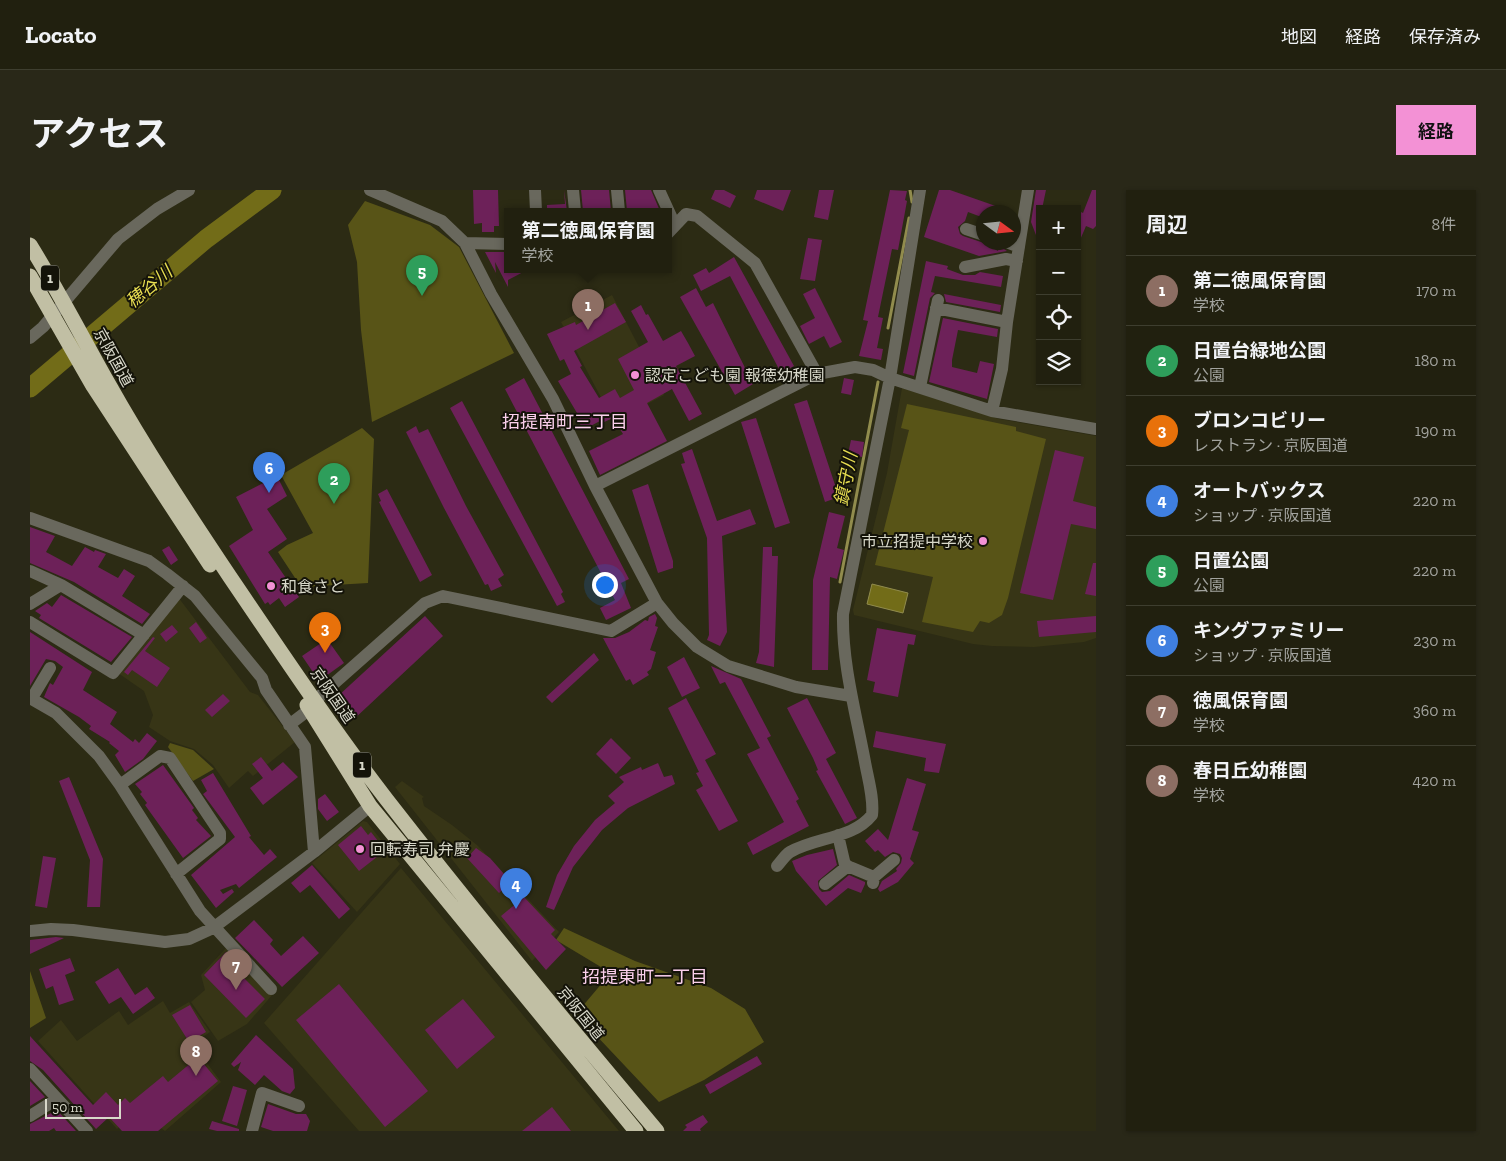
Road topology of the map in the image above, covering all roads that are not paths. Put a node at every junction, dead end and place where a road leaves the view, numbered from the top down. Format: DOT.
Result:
graph roads {
  1 [pos="189,190"];
  2 [pos="370,190"];
  3 [pos="535,190"];
  4 [pos="573,190"];
  5 [pos="617,190"];
  6 [pos="659,190"];
  7 [pos="920,190"];
  8 [pos="1028,190"];
  9 [pos="536,208"];
  10 [pos="575,208"];
  11 [pos="619,208"];
  12 [pos="665,208"];
  13 [pos="672,229"];
  14 [pos="966,229"];
  15 [pos="976,232"];
  16 [pos="1021,234"];
  17 [pos="465,243"];
  18 [pos="504,244"];
  19 [pos="30,245"];
  20 [pos="1019,250"];
  21 [pos="1017,261"];
  22 [pos="964,267"];
  23 [pos="30,276"];
  24 [pos="67,306"];
  25 [pos="56,320"];
  26 [pos="1007,322"];
  27 [pos="30,338"];
  28 [pos="817,374"];
  29 [pos="890,378"];
  30 [pos="920,387"];
  31 [pos="992,411"];
  32 [pos="1096,429"];
  33 [pos="595,486"];
  34 [pos="30,518"];
  35 [pos="30,571"];
  36 [pos="61,585"];
  37 [pos="183,586"];
  38 [pos="657,603"];
  39 [pos="30,604"];
  40 [pos="30,622"];
  41 [pos="144,635"];
  42 [pos="50,668"];
  43 [pos="851,696"];
  44 [pos="31,698"];
  45 [pos="313,705"];
  46 [pos="289,725"];
  47 [pos="120,785"];
  48 [pos="370,806"];
  49 [pos="838,835"];
  50 [pos="314,852"];
  51 [pos="894,860"];
  52 [pos="777,866"];
  53 [pos="848,866"];
  54 [pos="176,874"];
  55 [pos="825,884"];
  56 [pos="213,928"];
  57 [pos="30,931"];
  58 [pos="271,989"];
  59 [pos="30,1068"];
  60 [pos="57,1099"];
  61 [pos="299,1106"];
  62 [pos="30,1116"];
  63 [pos="87,1131"];
  64 [pos="252,1131"];
  65 [pos="636,1131"];
  66 [pos="657,1131"];
  1 -- 24 [label="street"];
  2 -- 17 [label="street"];
  3 -- 9 [label="street"];
  4 -- 10 [label="street"];
  5 -- 11 [label="street"];
  6 -- 12 [label="street"];
  7 -- 29 [label="street"];
  8 -- 16 [label="street"];
  13 -- 28 [label="street"];
  14 -- 15 [label="street"];
  17 -- 18 [label="street"];
  17 -- 33 [label="street"];
  19 -- 24 [label="highway, 京阪国道 / 1"];
  20 -- 21 [label="street"];
  21 -- 22 [label="street"];
  21 -- 26 [label="street"];
  23 -- 25 [label="highway, 京阪国道 / 1"];
  24 -- 25 [label="street"];
  24 -- 45 [label="highway, 京阪国道 / 1"];
  25 -- 27 [label="street"];
  25 -- 45 [label="highway, 京阪国道 / 1"];
  26 -- 30 [label="street"];
  26 -- 31 [label="street"];
  28 -- 29 [label="street"];
  28 -- 33 [label="street"];
  29 -- 30 [label="street"];
  29 -- 43 [label="street"];
  30 -- 31 [label="street"];
  31 -- 32 [label="street"];
  33 -- 38 [label="street"];
  34 -- 37 [label="street"];
  35 -- 36 [label="street"];
  36 -- 39 [label="street"];
  36 -- 41 [label="street"];
  37 -- 41 [label="street"];
  37 -- 46 [label="street"];
  38 -- 43 [label="street"];
  38 -- 45 [label="street"];
  40 -- 41 [label="street"];
  42 -- 44 [label="street"];
  43 -- 49 [label="street"];
  44 -- 47 [label="street"];
  45 -- 46 [label="street"];
  45 -- 48 [label="highway, 京阪国道 / 1"];
  45 -- 66 [label="highway, 京阪国道 / 1"];
  46 -- 50 [label="street"];
  47 -- 54 [label="street"];
  47 -- 54 [label="street"];
  48 -- 50 [label="street"];
  48 -- 65 [label="highway, 京阪国道 / 1"];
  49 -- 52 [label="street"];
  49 -- 53 [label="street"];
  50 -- 56 [label="street"];
  51 -- 53 [label="street"];
  53 -- 55 [label="street"];
  54 -- 56 [label="street"];
  56 -- 57 [label="street"];
  56 -- 58 [label="street"];
  59 -- 60 [label="street"];
  60 -- 62 [label="street"];
  60 -- 63 [label="street"];
  61 -- 64 [label="street"];
}
